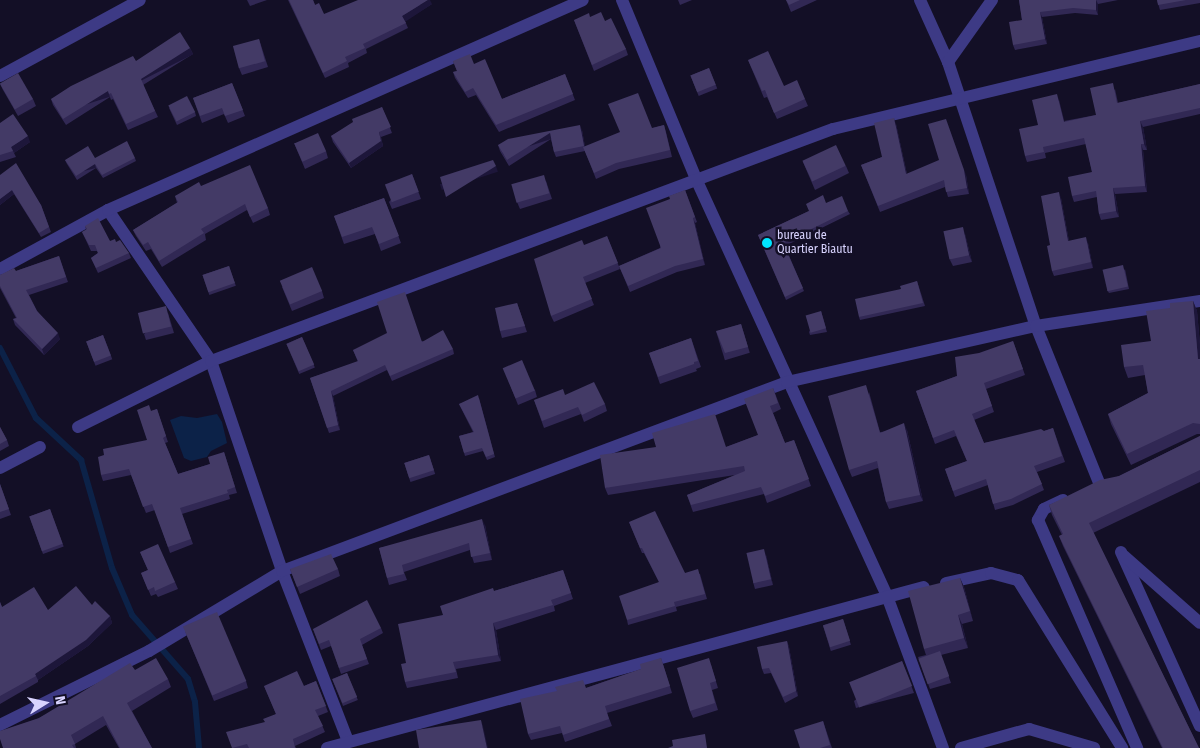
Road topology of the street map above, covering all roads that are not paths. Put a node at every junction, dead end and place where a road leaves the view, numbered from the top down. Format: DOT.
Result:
graph roads {
  1 [pos="140,0"];
  2 [pos="584,0"];
  3 [pos="622,0"];
  4 [pos="920,0"];
  5 [pos="992,0"];
  6 [pos="1200,42"];
  7 [pos="948,62"];
  8 [pos="0,76"];
  9 [pos="961,100"];
  10 [pos="697,181"];
  11 [pos="108,210"];
  12 [pos="0,269"];
  13 [pos="1200,300"];
  14 [pos="1036,326"];
  15 [pos="211,361"];
  16 [pos="788,382"];
  17 [pos="78,426"];
  18 [pos="40,447"];
  19 [pos="0,468"];
  20 [pos="1112,480"];
  21 [pos="1075,494"];
  22 [pos="282,571"];
  23 [pos="887,596"];
  24 [pos="1200,623"];
  25 [pos="0,724"];
  26 [pos="1200,726"];
  27 [pos="348,741"];
  28 [pos="328,748"];
  29 [pos="943,748"];
  30 [pos="960,748"];
  31 [pos="1094,748"];
  32 [pos="1122,748"];
  33 [pos="1137,748"];
  1 -- 8 [label="street"];
  2 -- 11 [label="street"];
  3 -- 10 [label="street"];
  4 -- 7 [label="street"];
  5 -- 7 [label="street"];
  6 -- 9 [label="street"];
  7 -- 9 [label="street"];
  9 -- 10 [label="street"];
  9 -- 14 [label="street"];
  10 -- 15 [label="street"];
  10 -- 16 [label="street"];
  11 -- 12 [label="street"];
  11 -- 15 [label="street"];
  13 -- 14 [label="street"];
  14 -- 16 [label="street"];
  14 -- 20 [label="street"];
  15 -- 17 [label="street"];
  15 -- 22 [label="street"];
  16 -- 22 [label="street"];
  16 -- 23 [label="street"];
  18 -- 19 [label="street"];
  21 -- 33 [label="street"];
  22 -- 25 [label="street"];
  22 -- 27 [label="street"];
  23 -- 27 [label="street"];
  23 -- 29 [label="street"];
  23 -- 32 [label="street"];
  24 -- 26 [label="street"];
  27 -- 28 [label="street"];
  30 -- 31 [label="street"];
}
